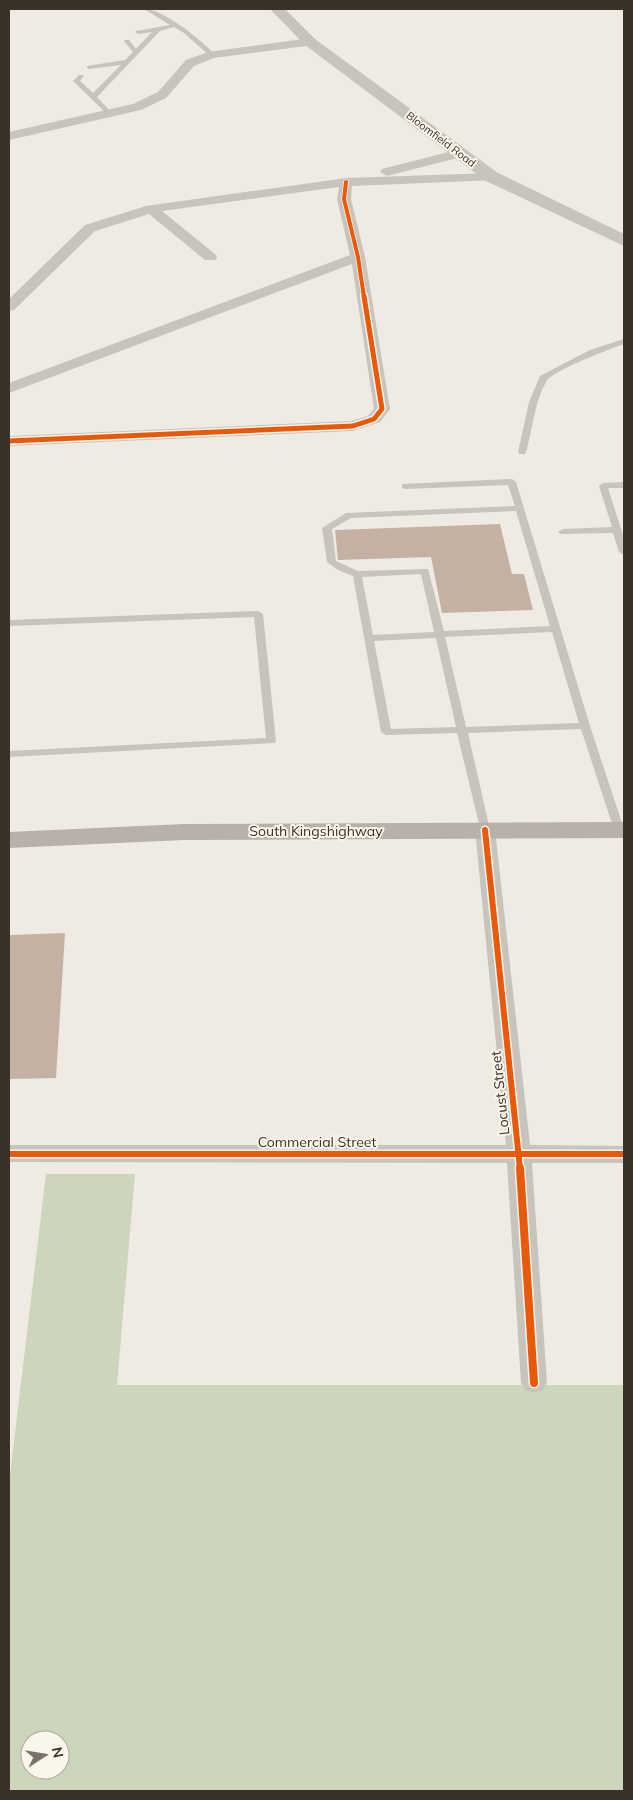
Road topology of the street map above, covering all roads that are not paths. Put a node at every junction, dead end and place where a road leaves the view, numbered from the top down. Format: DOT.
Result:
graph roads {
  1 [pos="147,9"];
  2 [pos="277,9"];
  3 [pos="176,25"];
  4 [pos="158,30"];
  5 [pos="138,32"];
  6 [pos="127,41"];
  7 [pos="310,42"];
  8 [pos="136,52"];
  9 [pos="212,55"];
  10 [pos="126,62"];
  11 [pos="89,67"];
  12 [pos="81,76"];
  13 [pos="93,96"];
  14 [pos="109,113"];
  15 [pos="9,136"];
  16 [pos="460,153"];
  17 [pos="492,177"];
  18 [pos="346,182"];
  19 [pos="151,209"];
  20 [pos="624,241"];
  21 [pos="358,257"];
  22 [pos="210,258"];
  23 [pos="9,307"];
  24 [pos="624,341"];
  25 [pos="9,388"];
  26 [pos="9,441"];
  27 [pos="522,452"];
  28 [pos="624,485"];
  29 [pos="405,486"];
  30 [pos="520,508"];
  31 [pos="616,530"];
  32 [pos="563,532"];
  33 [pos="624,552"];
  34 [pos="357,574"];
  35 [pos="9,623"];
  36 [pos="556,629"];
  37 [pos="440,634"];
  38 [pos="369,638"];
  39 [pos="585,726"];
  40 [pos="462,730"];
  41 [pos="9,754"];
  42 [pos="485,830"];
  43 [pos="621,830"];
  44 [pos="9,840"];
  45 [pos="9,1154"];
  46 [pos="519,1154"];
  47 [pos="624,1154"];
  48 [pos="534,1383"];
  1 -- 3 [label="lane"];
  2 -- 7 [label="street, Bloomfield Road"];
  3 -- 4 [label="lane"];
  3 -- 9 [label="lane"];
  4 -- 5 [label="lane"];
  4 -- 8 [label="lane"];
  6 -- 8 [label="lane"];
  7 -- 9 [label="street"];
  7 -- 16 [label="street, Bloomfield Road"];
  8 -- 10 [label="lane"];
  9 -- 14 [label="street"];
  10 -- 11 [label="lane"];
  10 -- 13 [label="lane"];
  12 -- 13 [label="lane"];
  13 -- 14 [label="lane"];
  14 -- 15 [label="street"];
  16 -- 17 [label="street, Bloomfield Road"];
  16 -- 18 [label="street"];
  17 -- 18 [label="street"];
  17 -- 20 [label="street, Bloomfield Road"];
  18 -- 19 [label="street"];
  18 -- 21 [label="street"];
  19 -- 22 [label="street"];
  19 -- 23 [label="street"];
  21 -- 25 [label="street"];
  21 -- 26 [label="street"];
  24 -- 27 [label="lane"];
  28 -- 31 [label="lane"];
  29 -- 30 [label="lane"];
  30 -- 34 [label="lane"];
  30 -- 36 [label="lane"];
  31 -- 32 [label="lane"];
  31 -- 33 [label="lane"];
  34 -- 37 [label="lane"];
  34 -- 38 [label="lane"];
  35 -- 41 [label="lane"];
  36 -- 37 [label="lane"];
  36 -- 39 [label="lane"];
  37 -- 38 [label="lane"];
  37 -- 40 [label="lane"];
  38 -- 40 [label="lane"];
  39 -- 40 [label="lane"];
  39 -- 43 [label="lane"];
  40 -- 42 [label="lane"];
  42 -- 43 [label="main road, South Kingshighway"];
  42 -- 44 [label="main road, South Kingshighway"];
  42 -- 46 [label="street, Locust Street"];
  45 -- 46 [label="street, Commercial Street"];
  46 -- 47 [label="street, Commercial Street"];
  46 -- 48 [label="street, Locust Street"];
}
